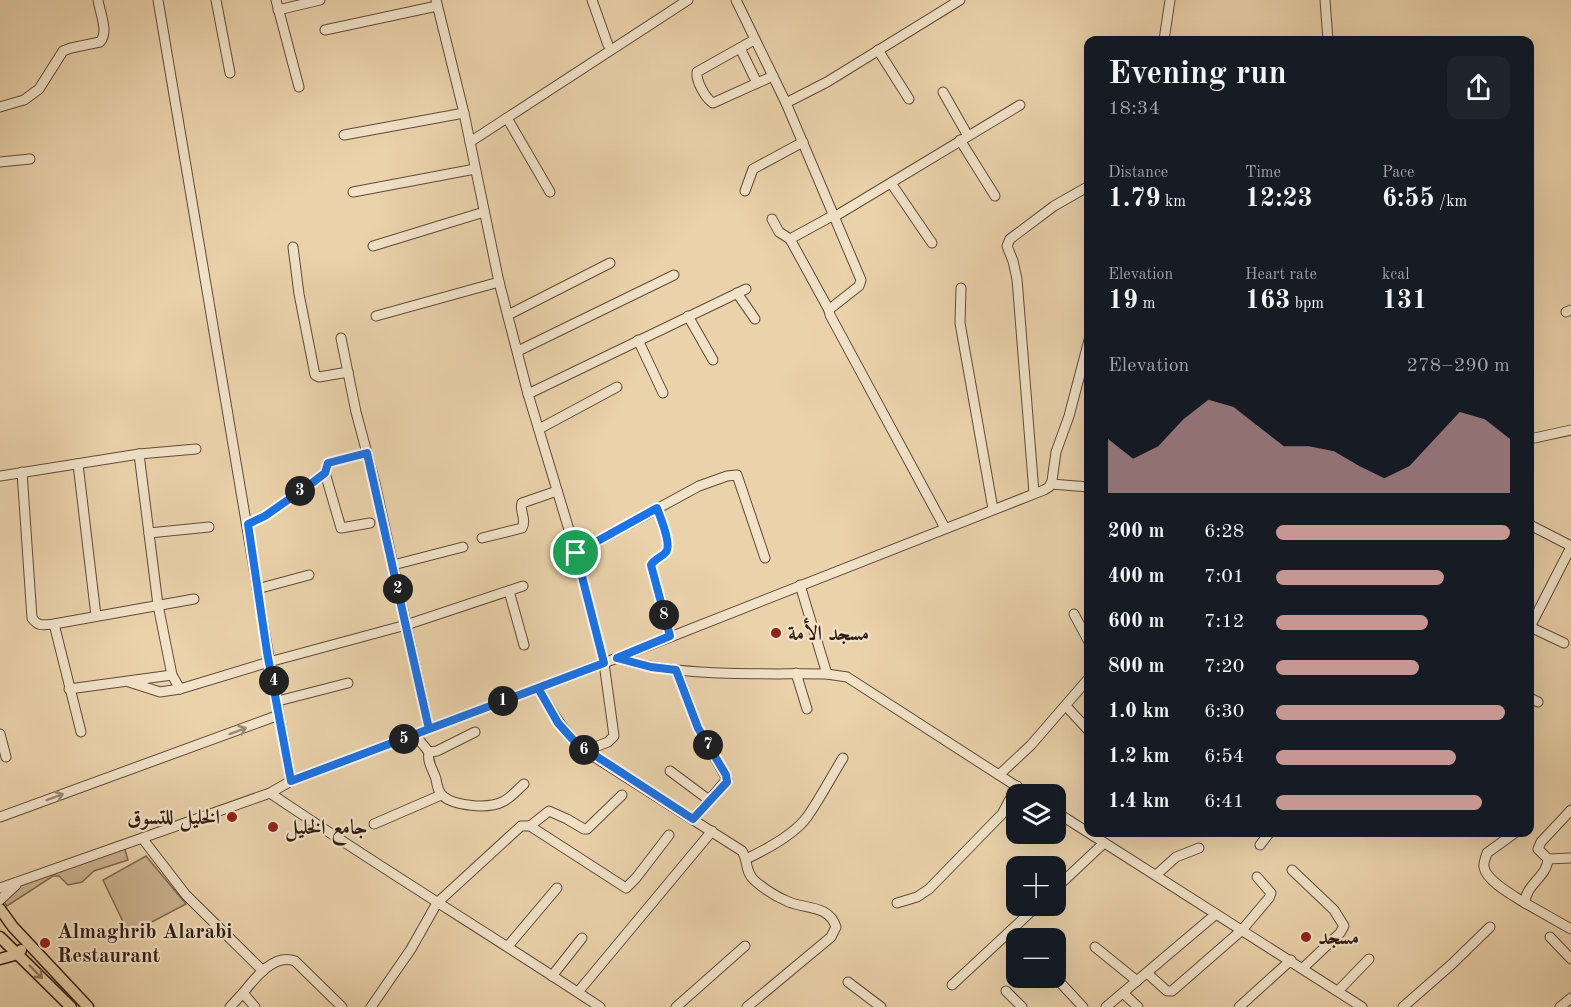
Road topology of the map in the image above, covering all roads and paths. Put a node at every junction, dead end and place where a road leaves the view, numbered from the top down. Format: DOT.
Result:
graph roads {
  1 [pos="98,0"];
  2 [pos="158,0"];
  3 [pos="216,0"];
  4 [pos="320,0"];
  5 [pos="592,0"];
  6 [pos="688,0"];
  7 [pos="736,0"];
  8 [pos="960,0"];
  9 [pos="1325,0"];
  10 [pos="1168,2"];
  11 [pos="436,3"];
  12 [pos="277,5"];
  13 [pos="325,30"];
  14 [pos="1164,36"];
  15 [pos="1328,36"];
  16 [pos="754,40"];
  17 [pos="608,45"];
  18 [pos="740,48"];
  19 [pos="878,50"];
  20 [pos="230,73"];
  21 [pos="772,76"];
  22 [pos="757,83"];
  23 [pos="298,87"];
  24 [pos="943,92"];
  25 [pos="909,99"];
  26 [pos="786,103"];
  27 [pos="1020,105"];
  28 [pos="0,107"];
  29 [pos="464,113"];
  30 [pos="507,117"];
  31 [pos="344,135"];
  32 [pos="964,138"];
  33 [pos="470,142"];
  34 [pos="803,142"];
  35 [pos="30,159"];
  36 [pos="0,162"];
  37 [pos="475,169"];
  38 [pos="891,183"];
  39 [pos="1084,189"];
  40 [pos="745,191"];
  41 [pos="353,192"];
  42 [pos="550,192"];
  43 [pos="995,196"];
  44 [pos="484,212"];
  45 [pos="834,216"];
  46 [pos="772,219"];
  47 [pos="790,239"];
  48 [pos="932,243"];
  49 [pos="373,246"];
  50 [pos="293,247"];
  51 [pos="610,263"];
  52 [pos="674,274"];
  53 [pos="499,282"];
  54 [pos="961,288"];
  55 [pos="829,310"];
  56 [pos="508,315"];
  57 [pos="376,316"];
  58 [pos="688,316"];
  59 [pos="755,319"];
  60 [pos="341,338"];
  61 [pos="638,340"];
  62 [pos="518,351"];
  63 [pos="1084,359"];
  64 [pos="713,360"];
  65 [pos="348,372"];
  66 [pos="617,387"];
  67 [pos="663,393"];
  68 [pos="528,394"];
  69 [pos="539,429"];
  70 [pos="1571,430"];
  71 [pos="1534,438"];
  72 [pos="196,449"];
  73 [pos="367,453"];
  74 [pos="139,454"];
  75 [pos="78,464"];
  76 [pos="22,472"];
  77 [pos="325,473"];
  78 [pos="0,476"];
  79 [pos="1051,484"];
  80 [pos="1084,487"];
  81 [pos="557,491"];
  82 [pos="1034,493"];
  83 [pos="657,508"];
  84 [pos="993,509"];
  85 [pos="370,523"];
  86 [pos="248,524"];
  87 [pos="208,527"];
  88 [pos="1534,527"];
  89 [pos="945,528"];
  90 [pos="149,533"];
  91 [pos="482,538"];
  92 [pos="1571,547"];
  93 [pos="463,548"];
  94 [pos="576,553"];
  95 [pos="765,558"];
  96 [pos="393,565"];
  97 [pos="309,576"];
  98 [pos="800,585"];
  99 [pos="523,586"];
  100 [pos="257,590"];
  101 [pos="509,591"];
  102 [pos="194,600"];
  103 [pos="158,605"];
  104 [pos="1074,614"];
  105 [pos="96,616"];
  106 [pos="1534,619"];
  107 [pos="54,624"];
  108 [pos="406,625"];
  109 [pos="1534,629"];
  110 [pos="1084,633"];
  111 [pos="670,636"];
  112 [pos="1564,643"];
  113 [pos="525,645"];
  114 [pos="617,658"];
  115 [pos="269,662"];
  116 [pos="604,663"];
  117 [pos="676,670"];
  118 [pos="796,673"];
  119 [pos="827,674"];
  120 [pos="172,675"];
  121 [pos="129,682"];
  122 [pos="348,683"];
  123 [pos="1084,684"];
  124 [pos="538,688"];
  125 [pos="69,689"];
  126 [pos="180,689"];
  127 [pos="278,701"];
  128 [pos="1066,706"];
  129 [pos="807,709"];
  130 [pos="279,716"];
  131 [pos="1084,726"];
  132 [pos="429,729"];
  133 [pos="81,732"];
  134 [pos="475,732"];
  135 [pos="0,734"];
  136 [pos="415,735"];
  137 [pos="585,751"];
  138 [pos="429,752"];
  139 [pos="6,757"];
  140 [pos="843,758"];
  141 [pos="670,771"];
  142 [pos="999,775"];
  143 [pos="291,781"];
  144 [pos="524,784"];
  145 [pos="1014,784"];
  146 [pos="270,793"];
  147 [pos="441,795"];
  148 [pos="622,795"];
  149 [pos="710,800"];
  150 [pos="1006,807"];
  151 [pos="1571,810"];
  152 [pos="0,817"];
  153 [pos="1066,818"];
  154 [pos="693,819"];
  155 [pos="374,824"];
  156 [pos="530,826"];
  157 [pos="1084,830"];
  158 [pos="712,831"];
  159 [pos="669,835"];
  160 [pos="1095,837"];
  161 [pos="1104,837"];
  162 [pos="1266,837"];
  163 [pos="1509,837"];
  164 [pos="142,838"];
  165 [pos="1101,841"];
  166 [pos="1260,845"];
  167 [pos="1199,848"];
  168 [pos="1571,858"];
  169 [pos="746,859"];
  170 [pos="1548,860"];
  171 [pos="1292,870"];
  172 [pos="1156,875"];
  173 [pos="1257,877"];
  174 [pos="1066,878"];
  175 [pos="20,882"];
  176 [pos="0,888"];
  177 [pos="556,888"];
  178 [pos="0,900"];
  179 [pos="437,903"];
  180 [pos="897,903"];
  181 [pos="1525,903"];
  182 [pos="0,909"];
  183 [pos="1216,914"];
  184 [pos="1026,916"];
  185 [pos="1490,927"];
  186 [pos="1571,929"];
  187 [pos="1242,930"];
  188 [pos="0,938"];
  189 [pos="582,938"];
  190 [pos="1550,938"];
  191 [pos="27,943"];
  192 [pos="508,946"];
  193 [pos="745,946"];
  194 [pos="1095,947"];
  195 [pos="18,954"];
  196 [pos="0,959"];
  197 [pos="1369,959"];
  198 [pos="1571,959"];
  199 [pos="1291,960"];
  200 [pos="1303,968"];
  201 [pos="262,971"];
  202 [pos="1147,973"];
  203 [pos="552,976"];
  204 [pos="1137,981"];
  205 [pos="848,982"];
  206 [pos="952,985"];
  207 [pos="1065,988"];
  208 [pos="1006,990"];
  209 [pos="1338,991"];
  210 [pos="578,992"];
  211 [pos="243,993"];
  212 [pos="1123,993"];
  213 [pos="1571,998"];
  214 [pos="71,1007"];
  215 [pos="88,1007"];
  216 [pos="230,1007"];
  217 [pos="255,1007"];
  218 [pos="342,1007"];
  219 [pos="371,1007"];
  220 [pos="600,1007"];
  221 [pos="676,1007"];
  222 [pos="747,1007"];
  223 [pos="881,1007"];
  224 [pos="1022,1007"];
  225 [pos="1083,1007"];
  226 [pos="1106,1007"];
  227 [pos="1138,1007"];
  228 [pos="1239,1007"];
  229 [pos="1362,1007"];
  230 [pos="1403,1007"];
  231 [pos="1560,1007"];
  1 -- 28 [label="street"];
  2 -- 86 [label="street"];
  3 -- 20 [label="street"];
  4 -- 12 [label="street"];
  5 -- 17 [label="street"];
  6 -- 30 [label="street"];
  7 -- 16 [label="street"];
  8 -- 19 [label="street"];
  9 -- 15 [label="street"];
  10 -- 14 [label="street"];
  11 -- 13 [label="street"];
  11 -- 29 [label="street"];
  12 -- 23 [label="street"];
  16 -- 18 [label="street"];
  16 -- 21 [label="street"];
  18 -- 22 [label="street"];
  18 -- 22 [label="street"];
  19 -- 25 [label="street"];
  19 -- 26 [label="street"];
  21 -- 22 [label="street"];
  21 -- 26 [label="street"];
  24 -- 32 [label="street"];
  26 -- 34 [label="street"];
  27 -- 32 [label="street"];
  29 -- 31 [label="street"];
  29 -- 33 [label="street"];
  30 -- 33 [label="street"];
  30 -- 42 [label="street"];
  32 -- 38 [label="street"];
  32 -- 43 [label="street"];
  33 -- 37 [label="street"];
  34 -- 40 [label="street"];
  34 -- 45 [label="street"];
  35 -- 36 [label="street"];
  37 -- 41 [label="street"];
  37 -- 44 [label="street"];
  38 -- 45 [label="street"];
  38 -- 48 [label="street"];
  39 -- 82 [label="street"];
  44 -- 49 [label="street"];
  44 -- 53 [label="street"];
  45 -- 47 [label="street"];
  45 -- 55 [label="street"];
  46 -- 47 [label="street"];
  47 -- 55 [label="street"];
  50 -- 65 [label="street"];
  51 -- 56 [label="street"];
  52 -- 62 [label="street"];
  53 -- 56 [label="street"];
  53 -- 57 [label="street"];
  54 -- 84 [label="street"];
  55 -- 89 [label="street"];
  56 -- 62 [label="street"];
  58 -- 59 [label="street"];
  58 -- 61 [label="street"];
  58 -- 64 [label="street"];
  60 -- 65 [label="street"];
  61 -- 67 [label="street"];
  61 -- 68 [label="street"];
  62 -- 68 [label="street"];
  63 -- 79 [label="street"];
  65 -- 73 [label="street"];
  66 -- 69 [label="street"];
  68 -- 69 [label="street"];
  69 -- 81 [label="street"];
  70 -- 71 [label="street"];
  72 -- 74 [label="street"];
  73 -- 77 [label="street"];
  73 -- 96 [label="street"];
  74 -- 75 [label="street"];
  74 -- 90 [label="street"];
  75 -- 76 [label="street"];
  75 -- 105 [label="street"];
  76 -- 78 [label="street"];
  76 -- 107 [label="street"];
  77 -- 85 [label="street"];
  77 -- 86 [label="street"];
  79 -- 80 [label="street"];
  79 -- 82 [label="street"];
  81 -- 91 [label="street"];
  81 -- 94 [label="street"];
  82 -- 84 [label="street"];
  83 -- 94 [label="street"];
  83 -- 95 [label="street"];
  83 -- 111 [label="street"];
  84 -- 89 [label="street"];
  86 -- 100 [label="street"];
  87 -- 90 [label="street"];
  88 -- 92 [label="street"];
  89 -- 98 [label="street"];
  90 -- 103 [label="street"];
  92 -- 106 [label="street"];
  93 -- 96 [label="street"];
  94 -- 116 [label="street"];
  96 -- 108 [label="street"];
  97 -- 100 [label="street"];
  98 -- 111 [label="street"];
  98 -- 119 [label="street"];
  99 -- 101 [label="street"];
  100 -- 115 [label="street"];
  101 -- 108 [label="street"];
  101 -- 113 [label="street"];
  102 -- 103 [label="street"];
  103 -- 105 [label="street"];
  103 -- 120 [label="street"];
  104 -- 110 [label="street"];
  105 -- 107 [label="street"];
  107 -- 125 [label="street"];
  108 -- 115 [label="street"];
  108 -- 132 [label="street"];
  109 -- 112 [label="street"];
  111 -- 114 [label="street"];
  114 -- 116 [label="street"];
  114 -- 117 [label="street"];
  115 -- 126 [label="street"];
  115 -- 127 [label="street"];
  116 -- 124 [label="street"];
  116 -- 137 [label="street"];
  117 -- 118 [label="street"];
  117 -- 149 [label="street"];
  118 -- 119 [label="street"];
  118 -- 129 [label="street"];
  119 -- 142 [label="street"];
  120 -- 121 [label="street"];
  120 -- 126 [label="street"];
  121 -- 125 [label="street"];
  121 -- 126 [label="street"];
  122 -- 127 [label="street"];
  123 -- 128 [label="street"];
  124 -- 132 [label="street"];
  124 -- 137 [label="street"];
  125 -- 133 [label="street"];
  127 -- 130 [label="street"];
  128 -- 131 [label="street"];
  128 -- 142 [label="street"];
  130 -- 143 [label="street"];
  152 -- 130 [label="street, one-way"];
  132 -- 136 [label="street"];
  134 -- 138 [label="street"];
  135 -- 139 [label="street"];
  136 -- 138 [label="street"];
  136 -- 143 [label="street"];
  137 -- 154 [label="street"];
  138 -- 147 [label="street"];
  140 -- 169 [label="street"];
  141 -- 149 [label="street"];
  142 -- 145 [label="street"];
  143 -- 146 [label="street"];
  144 -- 147 [label="street"];
  146 -- 164 [label="street"];
  146 -- 179 [label="street"];
  147 -- 155 [label="street"];
  148 -- 156 [label="street"];
  149 -- 154 [label="street"];
  150 -- 180 [label="street"];
  151 -- 170 [label="street"];
  153 -- 157 [label="street"];
  154 -- 158 [label="street"];
  156 -- 159 [label="street"];
  156 -- 179 [label="street"];
  158 -- 169 [label="street"];
  158 -- 210 [label="street"];
  160 -- 165 [label="street"];
  161 -- 165 [label="street"];
  162 -- 166 [label="street"];
  163 -- 181 [label="street"];
  164 -- 175 [label="street"];
  164 -- 201 [label="street"];
  165 -- 172 [label="street"];
  165 -- 174 [label="street"];
  167 -- 172 [label="street"];
  168 -- 170 [label="street"];
  169 -- 222 [label="street"];
  170 -- 181 [label="street"];
  171 -- 200 [label="street"];
  172 -- 183 [label="street"];
  173 -- 187 [label="street"];
  175 -- 176 [label="street"];
  175 -- 178 [label="street"];
  177 -- 192 [label="street"];
  179 -- 192 [label="street"];
  179 -- 219 [label="street"];
  181 -- 186 [label="street"];
  182 -- 191 [label="main road"];
  183 -- 187 [label="street"];
  183 -- 202 [label="street"];
  184 -- 206 [label="street"];
  185 -- 230 [label="street"];
  187 -- 199 [label="street"];
  187 -- 202 [label="street"];
  188 -- 195 [label="main road"];
  189 -- 203 [label="street"];
  190 -- 198 [label="street"];
  191 -- 195 [label="main road"];
  191 -- 215 [label="main road"];
  192 -- 203 [label="street"];
  193 -- 221 [label="street"];
  194 -- 204 [label="street"];
  195 -- 196 [label="main road"];
  195 -- 214 [label="main road, one-way"];
  197 -- 209 [label="street"];
  199 -- 200 [label="street"];
  199 -- 228 [label="street"];
  200 -- 209 [label="street"];
  201 -- 211 [label="street"];
  201 -- 218 [label="street"];
  202 -- 204 [label="street"];
  203 -- 210 [label="street"];
  204 -- 212 [label="street"];
  205 -- 223 [label="street"];
  207 -- 225 [label="street"];
  208 -- 224 [label="street"];
  209 -- 229 [label="street"];
  210 -- 220 [label="street"];
  211 -- 216 [label="street"];
  211 -- 217 [label="street"];
  212 -- 226 [label="street"];
  212 -- 227 [label="street"];
  213 -- 231 [label="street"];
}
